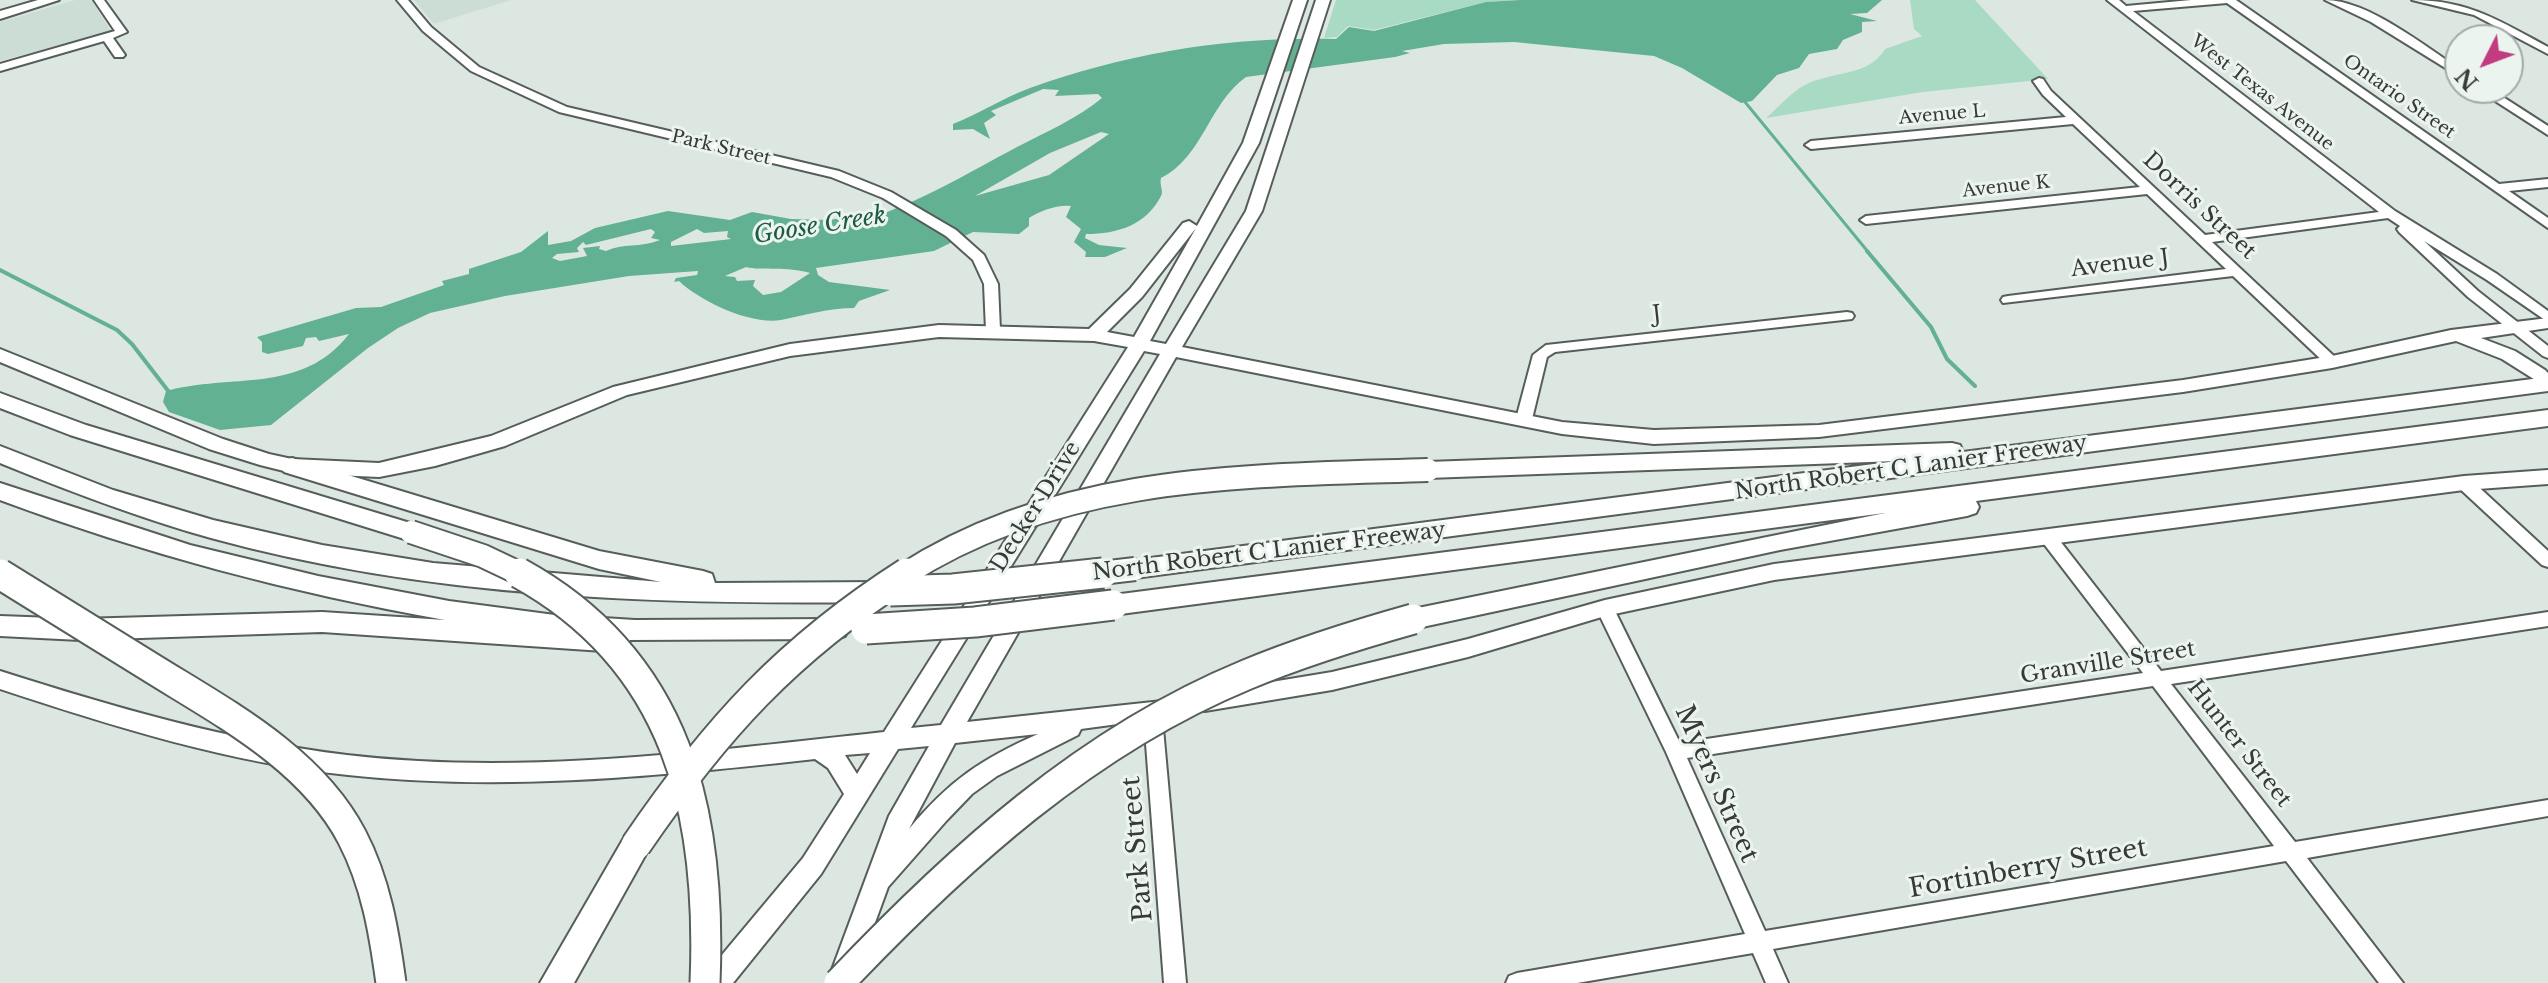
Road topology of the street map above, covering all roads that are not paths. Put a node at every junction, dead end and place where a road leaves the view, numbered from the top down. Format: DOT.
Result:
graph roads {
  1 [pos="52,0"];
  2 [pos="99,0"];
  3 [pos="402,0"];
  4 [pos="1300,0"];
  5 [pos="1323,0"];
  6 [pos="2112,0"];
  7 [pos="2228,0"];
  8 [pos="2330,0"];
  9 [pos="2417,0"];
  10 [pos="2124,9"];
  11 [pos="0,15"];
  12 [pos="107,38"];
  13 [pos="2548,51"];
  14 [pos="119,55"];
  15 [pos="2444,64"];
  16 [pos="0,68"];
  17 [pos="2039,81"];
  18 [pos="2506,104"];
  19 [pos="2076,120"];
  20 [pos="2548,131"];
  21 [pos="1251,143"];
  22 [pos="1811,145"];
  23 [pos="2548,183"];
  24 [pos="2497,188"];
  25 [pos="2150,190"];
  26 [pos="2390,214"];
  27 [pos="1866,220"];
  28 [pos="2548,224"];
  29 [pos="2202,239"];
  30 [pos="2236,272"];
  31 [pos="2008,300"];
  32 [pos="1847,316"];
  33 [pos="2548,320"];
  34 [pos="2513,326"];
  35 [pos="993,330"];
  36 [pos="1094,335"];
  37 [pos="2451,336"];
  38 [pos="1139,345"];
  39 [pos="1172,350"];
  40 [pos="2548,353"];
  41 [pos="0,355"];
  42 [pos="2332,362"];
  43 [pos="2548,383"];
  44 [pos="0,400"];
  45 [pos="2548,418"];
  46 [pos="1524,419"];
  47 [pos="0,454"];
  48 [pos="2010,454"];
  49 [pos="280,463"];
  50 [pos="2122,474"];
  51 [pos="2548,477"];
  52 [pos="2464,483"];
  53 [pos="0,491"];
  54 [pos="2047,536"];
  55 [pos="2548,561"];
  56 [pos="0,574"];
  57 [pos="800,594"];
  58 [pos="1605,608"];
  59 [pos="2548,619"];
  60 [pos="0,626"];
  61 [pos="700,632"];
  62 [pos="0,680"];
  63 [pos="2160,680"];
  64 [pos="1153,712"];
  65 [pos="1083,721"];
  66 [pos="946,736"];
  67 [pos="888,742"];
  68 [pos="820,749"];
  69 [pos="1675,752"];
  70 [pos="856,793"];
  71 [pos="2548,808"];
  72 [pos="2292,852"];
  73 [pos="874,885"];
  74 [pos="1760,944"];
  75 [pos="391,983"];
  76 [pos="556,983"];
  77 [pos="705,983"];
  78 [pos="716,983"];
  79 [pos="840,983"];
  80 [pos="1175,983"];
  81 [pos="1517,983"];
  82 [pos="1777,983"];
  83 [pos="2392,983"];
  1 -- 11 [label="main road"];
  2 -- 12 [label="street"];
  3 -- 35 [label="street, Park Street"];
  4 -- 21 [label="main road, Decker Drive"];
  5 -- 39 [label="main road, Decker Drive"];
  6 -- 10 [label="street, West Texas Avenue"];
  7 -- 10 [label="street"];
  7 -- 24 [label="street, Ontario Street"];
  8 -- 15 [label="street"];
  9 -- 13 [label="street"];
  10 -- 26 [label="street, West Texas Avenue"];
  12 -- 14 [label="street"];
  12 -- 16 [label="street"];
  17 -- 19 [label="street, Dorris Street"];
  18 -- 20 [label="street"];
  19 -- 22 [label="street, Avenue L"];
  19 -- 25 [label="street, Dorris Street"];
  21 -- 36 [label="main road"];
  21 -- 38 [label="main road, Decker Drive"];
  23 -- 24 [label="street"];
  24 -- 28 [label="street, Ontario Street"];
  25 -- 27 [label="street, Avenue K"];
  25 -- 29 [label="street, Dorris Street"];
  26 -- 29 [label="street"];
  26 -- 33 [label="street, West Texas Avenue"];
  26 -- 34 [label="street, West Texas Avenue"];
  29 -- 30 [label="street, Dorris Street"];
  30 -- 31 [label="street, Avenue J"];
  30 -- 42 [label="street, Dorris Street"];
  32 -- 46 [label="street, J"];
  33 -- 34 [label="main road"];
  34 -- 37 [label="main road"];
  34 -- 40 [label="street, West Texas Avenue"];
  35 -- 36 [label="main road"];
  35 -- 49 [label="main road"];
  36 -- 38 [label="main road"];
  37 -- 42 [label="main road"];
  37 -- 43 [label="main road"];
  38 -- 39 [label="main road"];
  38 -- 67 [label="main road, Decker Drive"];
  39 -- 46 [label="main road"];
  39 -- 66 [label="main road, Decker Drive"];
  41 -- 49 [label="main road"];
  42 -- 46 [label="main road"];
  43 -- 48 [label="highway, North Robert C Lanier Freeway"];
  44 -- 77 [label="highway, bridge"];
  45 -- 50 [label="highway, North Robert C Lanier Freeway"];
  47 -- 57 [label="highway, North Robert C Lanier Freeway"];
  48 -- 57 [label="highway, North Robert C Lanier Freeway, bridge"];
  48 -- 76 [label="highway, bridge"];
  49 -- 57 [label="highway"];
  50 -- 61 [label="highway, North Robert C Lanier Freeway, bridge"];
  50 -- 79 [label="highway, bridge"];
  51 -- 52 [label="main road"];
  52 -- 54 [label="main road"];
  52 -- 55 [label="street"];
  53 -- 61 [label="highway, North Robert C Lanier Freeway"];
  54 -- 58 [label="main road"];
  54 -- 63 [label="street, Hunter Street"];
  56 -- 75 [label="highway, bridge"];
  58 -- 64 [label="main road"];
  58 -- 69 [label="street, Myers Street"];
  59 -- 63 [label="street, Granville Street"];
  60 -- 61 [label="highway"];
  62 -- 68 [label="main road"];
  63 -- 69 [label="street, Granville Street"];
  63 -- 72 [label="street, Hunter Street"];
  64 -- 65 [label="main road"];
  64 -- 80 [label="street, Park Street"];
  65 -- 66 [label="main road"];
  65 -- 73 [label="main road"];
  66 -- 67 [label="main road"];
  66 -- 73 [label="main road, Decker Drive"];
  67 -- 68 [label="main road"];
  67 -- 70 [label="main road, Decker Drive"];
  68 -- 70 [label="main road"];
  69 -- 74 [label="street, Myers Street"];
  70 -- 78 [label="main road, Decker Drive"];
  71 -- 72 [label="street, Fortinberry Street"];
  72 -- 74 [label="street, Fortinberry Street"];
  72 -- 83 [label="street, Hunter Street"];
  73 -- 79 [label="main road, Decker Drive"];
  74 -- 81 [label="street, Fortinberry Street"];
  74 -- 82 [label="street, Myers Street"];
}
